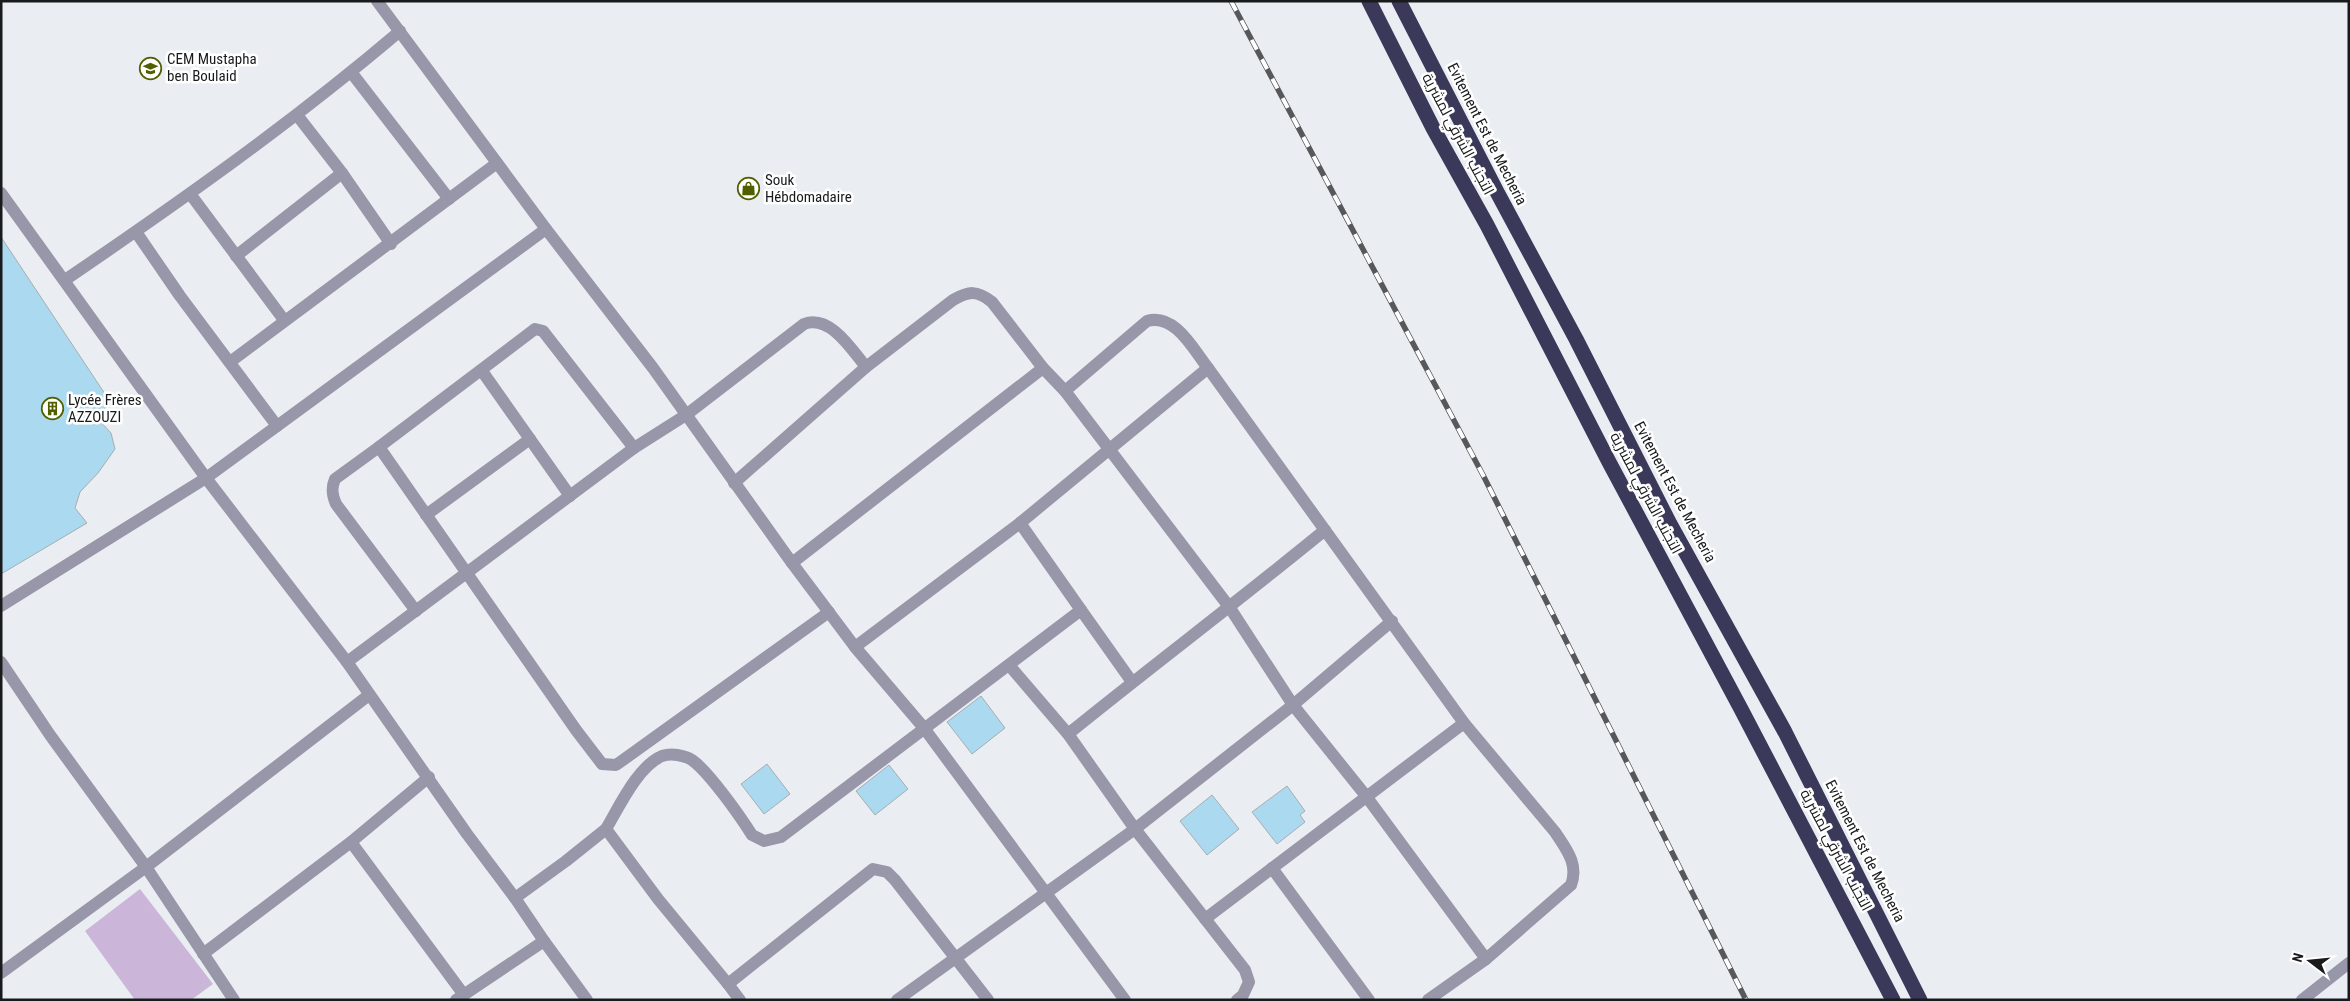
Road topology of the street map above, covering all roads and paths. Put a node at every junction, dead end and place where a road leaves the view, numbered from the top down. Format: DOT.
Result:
graph roads {
  1 [pos="377,1"];
  2 [pos="1369,1"];
  3 [pos="1400,1"];
  4 [pos="400,31"];
  5 [pos="351,72"];
  6 [pos="297,115"];
  7 [pos="497,163"];
  8 [pos="342,173"];
  9 [pos="1,193"];
  10 [pos="191,194"];
  11 [pos="449,199"];
  12 [pos="546,229"];
  13 [pos="136,232"];
  14 [pos="391,244"];
  15 [pos="236,256"];
  16 [pos="65,280"];
  17 [pos="284,320"];
  18 [pos="230,362"];
  19 [pos="866,367"];
  20 [pos="1042,368"];
  21 [pos="1208,368"];
  22 [pos="482,371"];
  23 [pos="1064,392"];
  24 [pos="686,415"];
  25 [pos="277,426"];
  26 [pos="530,439"];
  27 [pos="379,447"];
  28 [pos="634,448"];
  29 [pos="1110,451"];
  30 [pos="206,478"];
  31 [pos="734,483"];
  32 [pos="570,496"];
  33 [pos="426,516"];
  34 [pos="1020,523"];
  35 [pos="1325,530"];
  36 [pos="792,563"];
  37 [pos="466,574"];
  38 [pos="1,606"];
  39 [pos="1230,608"];
  40 [pos="1081,610"];
  41 [pos="416,611"];
  42 [pos="829,612"];
  43 [pos="1392,621"];
  44 [pos="855,647"];
  45 [pos="1,662"];
  46 [pos="348,662"];
  47 [pos="1009,665"];
  48 [pos="1132,682"];
  49 [pos="369,695"];
  50 [pos="1293,705"];
  51 [pos="1464,723"];
  52 [pos="924,728"];
  53 [pos="1068,734"];
  54 [pos="429,777"];
  55 [pos="1366,796"];
  56 [pos="606,828"];
  57 [pos="1135,829"];
  58 [pos="351,842"];
  59 [pos="146,866"];
  60 [pos="1272,868"];
  61 [pos="1046,894"];
  62 [pos="516,898"];
  63 [pos="1205,919"];
  64 [pos="544,941"];
  65 [pos="203,954"];
  66 [pos="954,958"];
  67 [pos="1486,958"];
  68 [pos="2349,963"];
  69 [pos="1,973"];
  70 [pos="728,984"];
  71 [pos="460,997"];
  72 [pos="234,1000"];
  73 [pos="587,1000"];
  74 [pos="740,1000"];
  75 [pos="897,1000"];
  76 [pos="988,1000"];
  77 [pos="1125,1000"];
  78 [pos="1237,1000"];
  79 [pos="1369,1000"];
  80 [pos="1428,1000"];
  81 [pos="1893,1000"];
  82 [pos="1920,1000"];
  83 [pos="2302,1000"];
  1 -- 4 [label="street"];
  2 -- 81 [label="highway, التجنب الشرقي لمشرية"];
  3 -- 82 [label="highway, Evitement Est de Mecheria"];
  4 -- 5 [label="street"];
  4 -- 7 [label="street"];
  5 -- 6 [label="street"];
  5 -- 11 [label="street"];
  6 -- 8 [label="street"];
  6 -- 10 [label="street"];
  7 -- 11 [label="street"];
  7 -- 12 [label="street"];
  8 -- 14 [label="street"];
  8 -- 15 [label="street"];
  9 -- 16 [label="street"];
  10 -- 13 [label="street"];
  10 -- 15 [label="street"];
  11 -- 14 [label="street"];
  12 -- 24 [label="street"];
  12 -- 25 [label="street"];
  13 -- 16 [label="street"];
  13 -- 18 [label="street"];
  14 -- 17 [label="street"];
  15 -- 17 [label="street"];
  16 -- 30 [label="street"];
  17 -- 18 [label="street"];
  18 -- 25 [label="street"];
  19 -- 20 [label="street"];
  19 -- 24 [label="street"];
  19 -- 31 [label="street"];
  20 -- 23 [label="street"];
  20 -- 36 [label="street"];
  21 -- 23 [label="street"];
  21 -- 29 [label="street"];
  21 -- 35 [label="street"];
  22 -- 26 [label="street"];
  22 -- 27 [label="street"];
  22 -- 28 [label="street"];
  23 -- 29 [label="street"];
  24 -- 28 [label="street"];
  24 -- 31 [label="street"];
  25 -- 30 [label="street"];
  26 -- 32 [label="street"];
  26 -- 33 [label="street"];
  27 -- 33 [label="street"];
  27 -- 41 [label="street"];
  28 -- 32 [label="street"];
  29 -- 34 [label="street"];
  29 -- 39 [label="street"];
  30 -- 38 [label="street"];
  30 -- 46 [label="street"];
  31 -- 36 [label="street"];
  32 -- 37 [label="street"];
  33 -- 37 [label="street"];
  34 -- 40 [label="street"];
  34 -- 44 [label="street"];
  35 -- 39 [label="street"];
  35 -- 43 [label="street"];
  36 -- 42 [label="street"];
  37 -- 41 [label="street"];
  37 -- 42 [label="street"];
  39 -- 48 [label="street"];
  39 -- 50 [label="street"];
  40 -- 47 [label="street"];
  40 -- 48 [label="street"];
  41 -- 46 [label="street"];
  42 -- 44 [label="street"];
  43 -- 50 [label="street"];
  43 -- 51 [label="street"];
  44 -- 52 [label="street"];
  45 -- 59 [label="street"];
  46 -- 49 [label="street"];
  47 -- 52 [label="street"];
  47 -- 53 [label="street"];
  48 -- 53 [label="street"];
  49 -- 54 [label="street"];
  49 -- 59 [label="street"];
  50 -- 55 [label="street"];
  50 -- 57 [label="street"];
  51 -- 55 [label="street"];
  51 -- 67 [label="street"];
  52 -- 56 [label="street"];
  52 -- 61 [label="street"];
  53 -- 57 [label="street"];
  54 -- 58 [label="street"];
  54 -- 62 [label="street"];
  55 -- 60 [label="street"];
  55 -- 67 [label="street"];
  56 -- 62 [label="street"];
  56 -- 70 [label="street"];
  57 -- 61 [label="street"];
  57 -- 63 [label="street"];
  58 -- 65 [label="street"];
  58 -- 71 [label="street"];
  59 -- 65 [label="street"];
  59 -- 69 [label="street"];
  60 -- 63 [label="street"];
  60 -- 79 [label="street"];
  61 -- 66 [label="street"];
  61 -- 77 [label="street"];
  62 -- 64 [label="street"];
  63 -- 78 [label="street"];
  64 -- 71 [label="street"];
  64 -- 73 [label="street"];
  65 -- 72 [label="street"];
  66 -- 70 [label="street"];
  66 -- 75 [label="street"];
  66 -- 76 [label="street"];
  67 -- 80 [label="street"];
  68 -- 83 [label="street"];
  70 -- 74 [label="street"];
}
